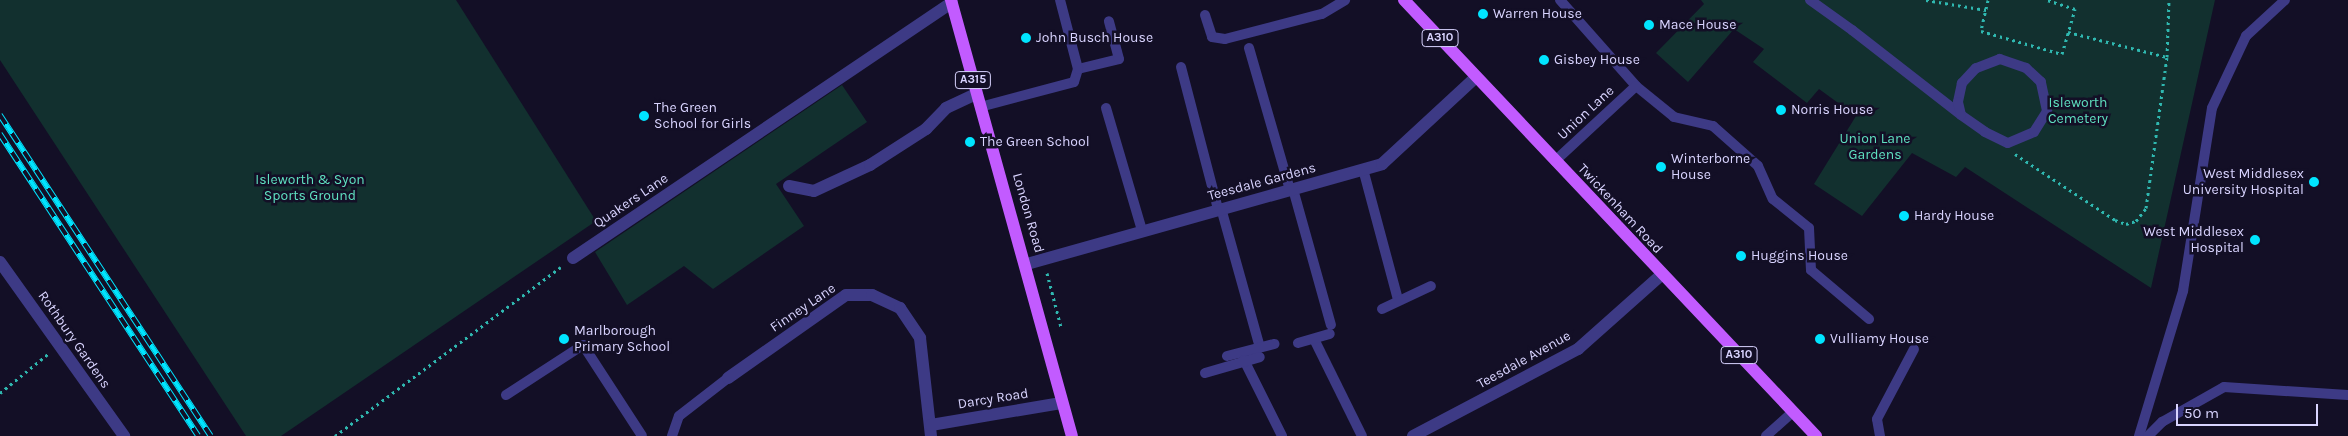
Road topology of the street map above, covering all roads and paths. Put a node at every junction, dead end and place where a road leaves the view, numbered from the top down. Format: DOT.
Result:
graph roads {
  1 [pos="1060,0"];
  2 [pos="1345,0"];
  3 [pos="1404,0"];
  4 [pos="1560,0"];
  5 [pos="1810,0"];
  6 [pos="1926,0"];
  7 [pos="1988,0"];
  8 [pos="2048,0"];
  9 [pos="2169,0"];
  10 [pos="2285,0"];
  11 [pos="951,1"];
  12 [pos="1986,10"];
  13 [pos="1205,15"];
  14 [pos="1109,21"];
  15 [pos="2068,32"];
  16 [pos="1249,48"];
  17 [pos="2167,57"];
  18 [pos="1181,67"];
  19 [pos="1078,69"];
  20 [pos="1476,76"];
  21 [pos="1636,86"];
  22 [pos="976,94"];
  23 [pos="980,107"];
  24 [pos="1106,108"];
  25 [pos="1961,115"];
  26 [pos="2008,143"];
  27 [pos="1555,161"];
  28 [pos="1363,169"];
  29 [pos="789,186"];
  30 [pos="1291,189"];
  31 [pos="1220,208"];
  32 [pos="1142,230"];
  33 [pos="573,258"];
  34 [pos="0,262"];
  35 [pos="1027,264"];
  36 [pos="1661,275"];
  37 [pos="1048,285"];
  38 [pos="1431,286"];
  39 [pos="1398,300"];
  40 [pos="1382,309"];
  41 [pos="1869,319"];
  42 [pos="1061,327"];
  43 [pos="1314,339"];
  44 [pos="1298,343"];
  45 [pos="1274,344"];
  46 [pos="58,345"];
  47 [pos="1914,349"];
  48 [pos="1260,352"];
  49 [pos="1227,356"];
  50 [pos="1244,360"];
  51 [pos="1205,373"];
  52 [pos="728,378"];
  53 [pos="0,392"];
  54 [pos="506,395"];
  55 [pos="2348,395"];
  56 [pos="1061,403"];
  57 [pos="1793,412"];
  58 [pos="931,430"];
  59 [pos="1428,432"];
  60 [pos="124,436"];
  61 [pos="335,436"];
  62 [pos="642,436"];
  63 [pos="672,436"];
  64 [pos="1072,436"];
  65 [pos="1282,436"];
  66 [pos="1362,436"];
  67 [pos="1413,436"];
  68 [pos="1766,436"];
  69 [pos="1816,436"];
  70 [pos="1880,436"];
  71 [pos="2139,436"];
  72 [pos="2148,436"];
  1 -- 19 [label="lane"];
  2 -- 13 [label="lane"];
  3 -- 20 [label="main road, Twickenham Road / A310"];
  4 -- 21 [label="lane"];
  5 -- 25 [label="lane"];
  6 -- 12 [label="path"];
  7 -- 12 [label="path"];
  8 -- 15 [label="path"];
  9 -- 17 [label="path"];
  10 -- 71 [label="lane"];
  11 -- 22 [label="main road, London Road / A315"];
  11 -- 33 [label="street, Quakers Lane"];
  12 -- 15 [label="path"];
  14 -- 19 [label="lane"];
  15 -- 17 [label="path"];
  16 -- 30 [label="lane"];
  17 -- 26 [label="path"];
  18 -- 31 [label="lane"];
  19 -- 23 [label="lane"];
  20 -- 27 [label="main road, Twickenham Road / A310"];
  20 -- 28 [label="street, Teesdale Gardens"];
  21 -- 27 [label="lane, Union Lane"];
  21 -- 41 [label="lane"];
  22 -- 23 [label="main road, London Road / A315"];
  22 -- 29 [label="street"];
  23 -- 35 [label="main road, London Road / A315"];
  24 -- 32 [label="lane"];
  25 -- 26 [label="lane"];
  25 -- 26 [label="lane"];
  27 -- 36 [label="main road, Twickenham Road / A310"];
  28 -- 30 [label="street, Teesdale Gardens"];
  28 -- 39 [label="lane"];
  30 -- 31 [label="street, Teesdale Gardens"];
  30 -- 43 [label="lane"];
  31 -- 32 [label="street, Teesdale Gardens"];
  31 -- 48 [label="lane"];
  32 -- 35 [label="street, Teesdale Gardens"];
  33 -- 61 [label="path"];
  34 -- 46 [label="street, Rothbury Gardens"];
  35 -- 56 [label="main road, London Road / A315"];
  36 -- 57 [label="main road, Twickenham Road / A310"];
  36 -- 59 [label="street, Teesdale Avenue"];
  37 -- 42 [label="path"];
  38 -- 39 [label="lane"];
  39 -- 40 [label="lane"];
  43 -- 44 [label="lane"];
  43 -- 66 [label="lane"];
  45 -- 48 [label="lane"];
  46 -- 53 [label="path"];
  46 -- 60 [label="street, Rothbury Gardens"];
  47 -- 70 [label="lane"];
  48 -- 49 [label="lane"];
  48 -- 50 [label="lane"];
  50 -- 51 [label="lane"];
  50 -- 65 [label="lane"];
  52 -- 58 [label="street, Finney Lane"];
  52 -- 63 [label="lane"];
  54 -- 62 [label="lane"];
  55 -- 72 [label="lane"];
  56 -- 58 [label="street, Darcy Road"];
  56 -- 64 [label="main road, London Road / A315"];
  57 -- 68 [label="lane"];
  57 -- 69 [label="main road, Twickenham Road / A310"];
  59 -- 67 [label="street, Teesdale Avenue"];
}
